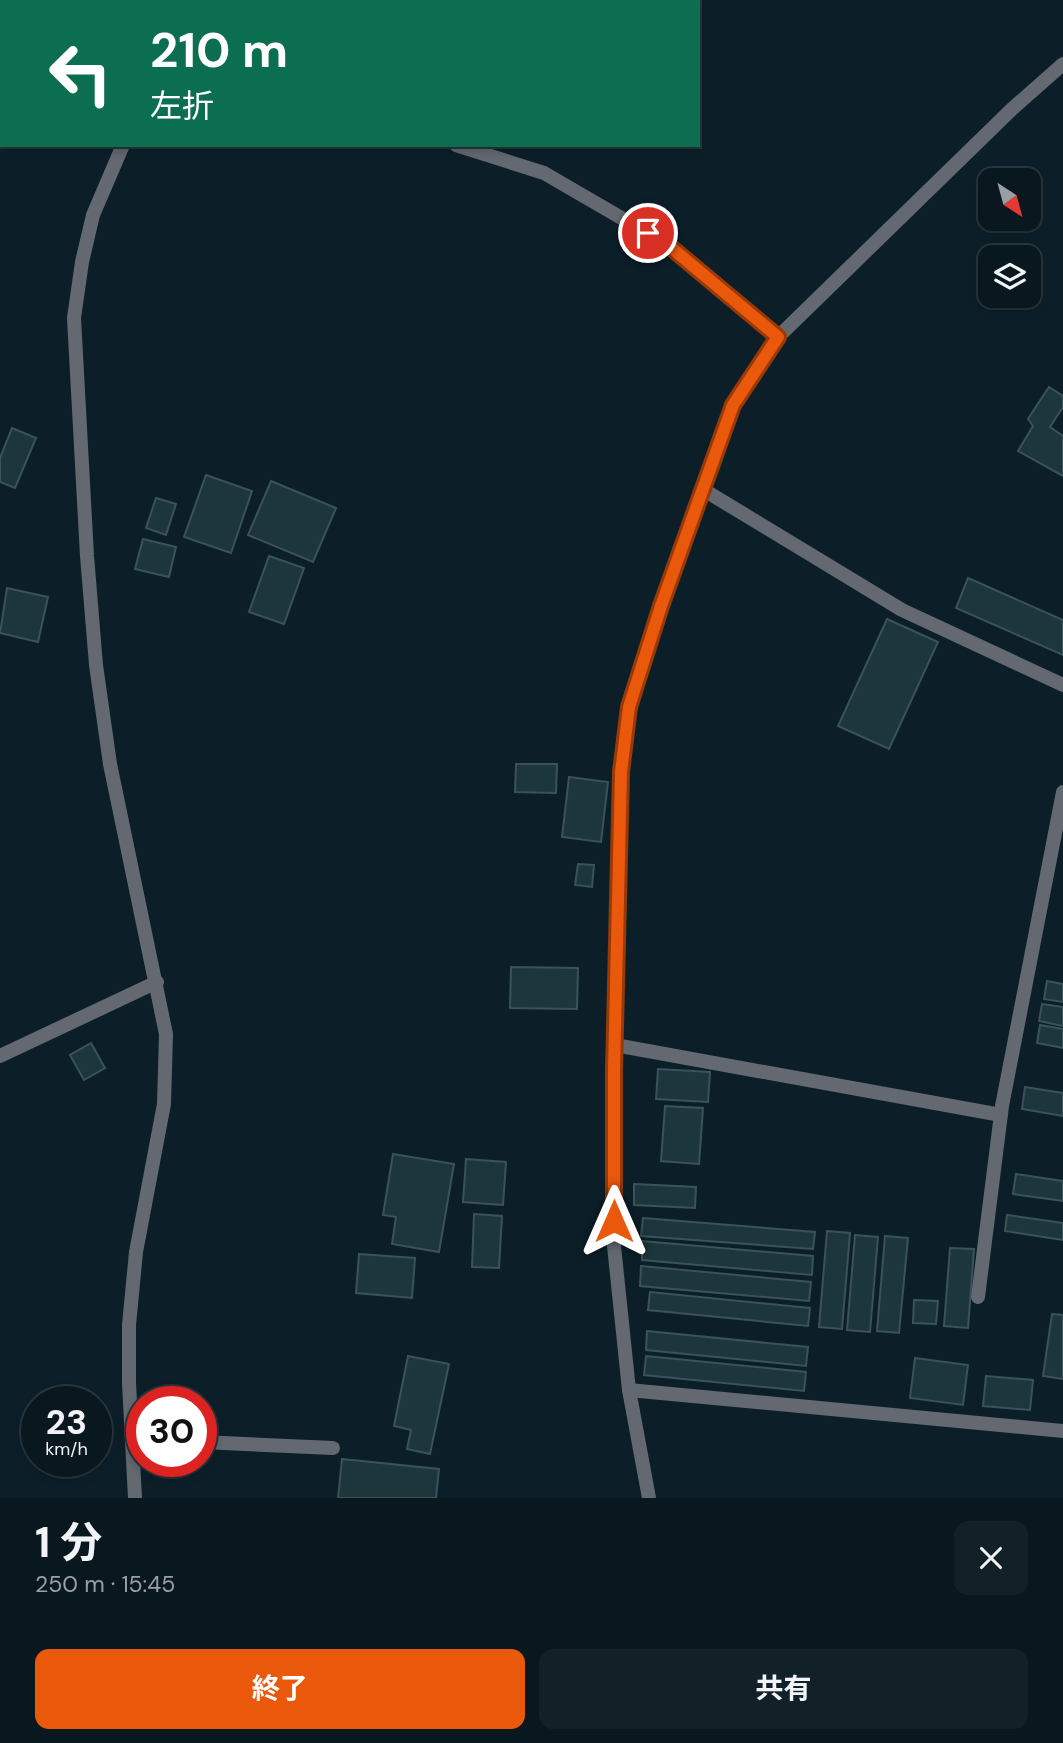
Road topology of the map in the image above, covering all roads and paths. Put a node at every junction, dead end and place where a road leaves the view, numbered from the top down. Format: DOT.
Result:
graph roads {
  1 [pos="1063,64"];
  2 [pos="122,147"];
  3 [pos="462,147"];
  4 [pos="778,337"];
  5 [pos="704,491"];
  6 [pos="1063,685"];
  7 [pos="1063,792"];
  8 [pos="157,982"];
  9 [pos="615,1045"];
  10 [pos="0,1056"];
  11 [pos="1001,1115"];
  12 [pos="978,1297"];
  13 [pos="129,1386"];
  14 [pos="629,1390"];
  15 [pos="1063,1431"];
  16 [pos="217,1443"];
  17 [pos="333,1448"];
  18 [pos="136,1477"];
  19 [pos="135,1498"];
  20 [pos="649,1498"];
  1 -- 4 [label="street"];
  2 -- 8 [label="street"];
  3 -- 4 [label="street"];
  4 -- 5 [label="street"];
  5 -- 6 [label="street"];
  5 -- 9 [label="street"];
  7 -- 11 [label="street"];
  8 -- 10 [label="street"];
  8 -- 13 [label="street"];
  9 -- 11 [label="street"];
  9 -- 14 [label="street"];
  11 -- 12 [label="street"];
  14 -- 15 [label="street"];
  14 -- 20 [label="street"];
  16 -- 17 [label="street"];
  18 -- 19 [label="street"];
}
